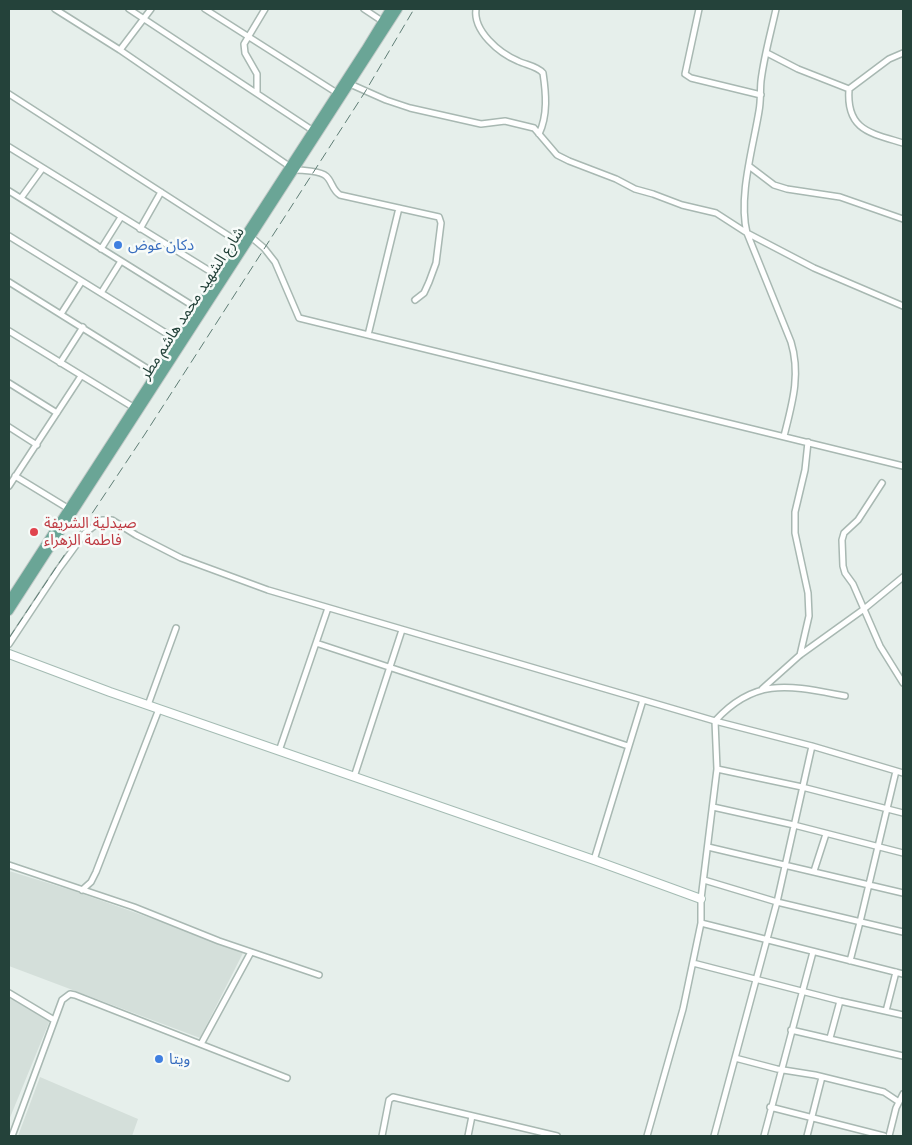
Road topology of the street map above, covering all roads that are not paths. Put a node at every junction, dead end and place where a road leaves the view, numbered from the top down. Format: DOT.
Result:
graph roads {
  1 [pos="55,9"];
  2 [pos="128,9"];
  3 [pos="151,9"];
  4 [pos="205,9"];
  5 [pos="265,9"];
  6 [pos="364,9"];
  7 [pos="390,9"];
  8 [pos="398,9"];
  9 [pos="476,9"];
  10 [pos="699,9"];
  11 [pos="776,9"];
  12 [pos="143,19"];
  13 [pos="382,21"];
  14 [pos="247,36"];
  15 [pos="120,50"];
  16 [pos="767,53"];
  17 [pos="903,53"];
  18 [pos="350,84"];
  19 [pos="849,89"];
  20 [pos="337,93"];
  21 [pos="257,94"];
  22 [pos="760,95"];
  23 [pos="10,96"];
  24 [pos="312,130"];
  25 [pos="539,134"];
  26 [pos="903,143"];
  27 [pos="9,147"];
  28 [pos="749,166"];
  29 [pos="292,168"];
  30 [pos="42,169"];
  31 [pos="9,191"];
  32 [pos="162,192"];
  33 [pos="21,198"];
  34 [pos="399,208"];
  35 [pos="121,217"];
  36 [pos="903,219"];
  37 [pos="140,229"];
  38 [pos="747,233"];
  39 [pos="9,236"];
  40 [pos="251,237"];
  41 [pos="240,243"];
  42 [pos="101,249"];
  43 [pos="121,261"];
  44 [pos="221,278"];
  45 [pos="82,281"];
  46 [pos="9,282"];
  47 [pos="101,292"];
  48 [pos="415,300"];
  49 [pos="903,306"];
  50 [pos="198,309"];
  51 [pos="61,314"];
  52 [pos="83,327"];
  53 [pos="9,331"];
  54 [pos="368,335"];
  55 [pos="177,340"];
  56 [pos="60,363"];
  57 [pos="156,374"];
  58 [pos="81,376"];
  59 [pos="9,383"];
  60 [pos="133,407"];
  61 [pos="57,413"];
  62 [pos="9,427"];
  63 [pos="784,436"];
  64 [pos="808,442"];
  65 [pos="37,445"];
  66 [pos="903,466"];
  67 [pos="16,476"];
  68 [pos="882,483"];
  69 [pos="9,486"];
  70 [pos="69,509"];
  71 [pos="903,577"];
  72 [pos="9,601"];
  73 [pos="328,608"];
  74 [pos="864,609"];
  75 [pos="9,611"];
  76 [pos="176,628"];
  77 [pos="402,630"];
  78 [pos="316,643"];
  79 [pos="9,644"];
  80 [pos="9,654"];
  81 [pos="800,655"];
  82 [pos="390,668"];
  83 [pos="903,683"];
  84 [pos="762,689"];
  85 [pos="844,696"];
  86 [pos="642,700"];
  87 [pos="148,705"];
  88 [pos="159,709"];
  89 [pos="715,722"];
  90 [pos="628,746"];
  91 [pos="812,746"];
  92 [pos="279,751"];
  93 [pos="717,768"];
  94 [pos="896,771"];
  95 [pos="903,773"];
  96 [pos="354,777"];
  97 [pos="802,787"];
  98 [pos="713,807"];
  99 [pos="888,809"];
  100 [pos="903,813"];
  101 [pos="794,825"];
  102 [pos="826,834"];
  103 [pos="708,847"];
  104 [pos="878,847"];
  105 [pos="903,853"];
  106 [pos="594,860"];
  107 [pos="9,865"];
  108 [pos="786,865"];
  109 [pos="814,871"];
  110 [pos="704,880"];
  111 [pos="869,885"];
  112 [pos="82,890"];
  113 [pos="903,893"];
  114 [pos="701,899"];
  115 [pos="777,902"];
  116 [pos="860,922"];
  117 [pos="700,924"];
  118 [pos="903,932"];
  119 [pos="767,940"];
  120 [pos="251,952"];
  121 [pos="813,952"];
  122 [pos="850,961"];
  123 [pos="693,964"];
  124 [pos="896,972"];
  125 [pos="903,974"];
  126 [pos="319,975"];
  127 [pos="757,979"];
  128 [pos="802,991"];
  129 [pos="9,993"];
  130 [pos="840,1001"];
  131 [pos="886,1011"];
  132 [pos="903,1015"];
  133 [pos="54,1020"];
  134 [pos="791,1030"];
  135 [pos="830,1038"];
  136 [pos="202,1044"];
  137 [pos="903,1056"];
  138 [pos="734,1058"];
  139 [pos="782,1070"];
  140 [pos="822,1077"];
  141 [pos="287,1078"];
  142 [pos="903,1094"];
  143 [pos="899,1102"];
  144 [pos="770,1108"];
  145 [pos="472,1116"];
  146 [pos="812,1118"];
  147 [pos="12,1136"];
  148 [pos="383,1136"];
  149 [pos="468,1136"];
  150 [pos="557,1136"];
  151 [pos="647,1136"];
  152 [pos="714,1136"];
  153 [pos="764,1136"];
  154 [pos="808,1136"];
  155 [pos="884,1136"];
  156 [pos="889,1136"];
  1 -- 15 [label="street"];
  2 -- 12 [label="street"];
  3 -- 12 [label="street"];
  4 -- 14 [label="street"];
  5 -- 14 [label="street"];
  6 -- 13 [label="street"];
  7 -- 13 [label="main road, شارع الشهيد محمد هاشم مطر"];
  8 -- 18 [label="main road, شارع الشهيد محمد هاشم مطر"];
  9 -- 25 [label="street"];
  10 -- 22 [label="street"];
  11 -- 16 [label="street"];
  12 -- 15 [label="street"];
  12 -- 21 [label="street"];
  13 -- 20 [label="main road, شارع الشهيد محمد هاشم مطر"];
  14 -- 20 [label="street"];
  14 -- 21 [label="street"];
  15 -- 29 [label="street"];
  16 -- 19 [label="street"];
  16 -- 22 [label="street"];
  17 -- 19 [label="street"];
  18 -- 25 [label="street"];
  18 -- 29 [label="main road, شارع الشهيد محمد هاشم مطر"];
  19 -- 26 [label="street"];
  20 -- 24 [label="main road, شارع الشهيد محمد هاشم مطر"];
  21 -- 24 [label="street"];
  22 -- 28 [label="street"];
  23 -- 32 [label="street"];
  24 -- 29 [label="main road, شارع الشهيد محمد هاشم مطر"];
  25 -- 38 [label="street"];
  27 -- 30 [label="street"];
  28 -- 36 [label="street"];
  28 -- 38 [label="street"];
  29 -- 34 [label="street"];
  29 -- 40 [label="main road, شارع الشهيد محمد هاشم مطر"];
  29 -- 41 [label="main road, شارع الشهيد محمد هاشم مطر"];
  30 -- 33 [label="street"];
  30 -- 35 [label="street"];
  31 -- 33 [label="street"];
  32 -- 37 [label="street"];
  32 -- 41 [label="street"];
  33 -- 42 [label="street"];
  34 -- 48 [label="street"];
  34 -- 54 [label="street"];
  35 -- 37 [label="street"];
  35 -- 42 [label="street"];
  37 -- 44 [label="street"];
  38 -- 49 [label="street"];
  38 -- 63 [label="street"];
  39 -- 45 [label="street"];
  40 -- 44 [label="main road, شارع الشهيد محمد هاشم مطر"];
  40 -- 54 [label="street"];
  41 -- 44 [label="main road, شارع الشهيد محمد هاشم مطر"];
  42 -- 43 [label="street"];
  43 -- 47 [label="street"];
  43 -- 50 [label="street"];
  44 -- 50 [label="main road, شارع الشهيد محمد هاشم مطر"];
  44 -- 75 [label="main road, شارع الشهيد محمد هاشم مطر"];
  45 -- 47 [label="street"];
  45 -- 51 [label="street"];
  46 -- 51 [label="street"];
  47 -- 55 [label="street"];
  50 -- 55 [label="main road, شارع الشهيد محمد هاشم مطر"];
  51 -- 52 [label="street"];
  52 -- 56 [label="street"];
  52 -- 57 [label="street"];
  53 -- 56 [label="street"];
  54 -- 63 [label="street"];
  55 -- 57 [label="main road, شارع الشهيد محمد هاشم مطر"];
  56 -- 58 [label="street"];
  57 -- 60 [label="main road, شارع الشهيد محمد هاشم مطر"];
  58 -- 60 [label="street"];
  58 -- 61 [label="street"];
  59 -- 61 [label="street"];
  60 -- 70 [label="main road, شارع الشهيد محمد هاشم مطر"];
  61 -- 65 [label="street"];
  62 -- 65 [label="street"];
  63 -- 64 [label="street"];
  64 -- 66 [label="street"];
  64 -- 81 [label="street"];
  65 -- 67 [label="street"];
  67 -- 69 [label="street"];
  67 -- 70 [label="street"];
  68 -- 74 [label="street"];
  70 -- 72 [label="main road, شارع الشهيد محمد هاشم مطر"];
  71 -- 74 [label="street"];
  73 -- 77 [label="street"];
  73 -- 78 [label="street"];
  73 -- 79 [label="street"];
  74 -- 81 [label="street"];
  74 -- 83 [label="street"];
  76 -- 87 [label="street"];
  77 -- 82 [label="street"];
  77 -- 86 [label="street"];
  78 -- 82 [label="street"];
  78 -- 92 [label="street"];
  80 -- 87 [label="street"];
  81 -- 84 [label="street"];
  82 -- 90 [label="street"];
  82 -- 96 [label="street"];
  84 -- 85 [label="street"];
  84 -- 89 [label="street"];
  86 -- 89 [label="street"];
  86 -- 90 [label="street"];
  87 -- 88 [label="street"];
  88 -- 92 [label="street"];
  88 -- 112 [label="street"];
  89 -- 91 [label="street"];
  89 -- 93 [label="street"];
  90 -- 106 [label="street"];
  91 -- 94 [label="street"];
  91 -- 97 [label="street"];
  92 -- 96 [label="street"];
  93 -- 97 [label="street"];
  93 -- 98 [label="street"];
  94 -- 95 [label="street"];
  94 -- 99 [label="street"];
  96 -- 106 [label="street"];
  97 -- 99 [label="street"];
  97 -- 101 [label="street"];
  98 -- 101 [label="street"];
  98 -- 103 [label="street"];
  99 -- 100 [label="street"];
  99 -- 104 [label="street"];
  101 -- 102 [label="street"];
  101 -- 108 [label="street"];
  102 -- 104 [label="street"];
  102 -- 109 [label="street"];
  103 -- 108 [label="street"];
  103 -- 110 [label="street"];
  104 -- 105 [label="street"];
  104 -- 111 [label="street"];
  106 -- 114 [label="street"];
  107 -- 112 [label="street"];
  108 -- 109 [label="street"];
  108 -- 115 [label="street"];
  109 -- 111 [label="street"];
  110 -- 114 [label="street"];
  110 -- 115 [label="street"];
  111 -- 113 [label="street"];
  111 -- 116 [label="street"];
  112 -- 120 [label="street"];
  114 -- 117 [label="street"];
  115 -- 116 [label="street"];
  115 -- 119 [label="street"];
  116 -- 118 [label="street"];
  116 -- 122 [label="street"];
  117 -- 119 [label="street"];
  117 -- 123 [label="street"];
  119 -- 121 [label="street"];
  119 -- 127 [label="street"];
  120 -- 126 [label="street"];
  120 -- 136 [label="street"];
  121 -- 122 [label="street"];
  121 -- 128 [label="street"];
  122 -- 124 [label="street"];
  123 -- 127 [label="street"];
  123 -- 151 [label="street"];
  124 -- 125 [label="street"];
  124 -- 131 [label="street"];
  127 -- 128 [label="street"];
  127 -- 138 [label="street"];
  128 -- 130 [label="street"];
  128 -- 134 [label="street"];
  129 -- 133 [label="street"];
  130 -- 131 [label="street"];
  130 -- 135 [label="street"];
  131 -- 132 [label="street"];
  133 -- 136 [label="street"];
  133 -- 147 [label="street"];
  134 -- 135 [label="street"];
  134 -- 139 [label="street"];
  135 -- 137 [label="street"];
  136 -- 141 [label="street"];
  138 -- 139 [label="street"];
  138 -- 152 [label="street"];
  139 -- 140 [label="street"];
  139 -- 144 [label="street"];
  140 -- 143 [label="street"];
  140 -- 146 [label="street"];
  142 -- 143 [label="street"];
  143 -- 156 [label="street"];
  144 -- 146 [label="street"];
  144 -- 153 [label="street"];
  145 -- 148 [label="street"];
  145 -- 149 [label="street"];
  145 -- 150 [label="street"];
  146 -- 154 [label="street"];
  146 -- 155 [label="street"];
}
